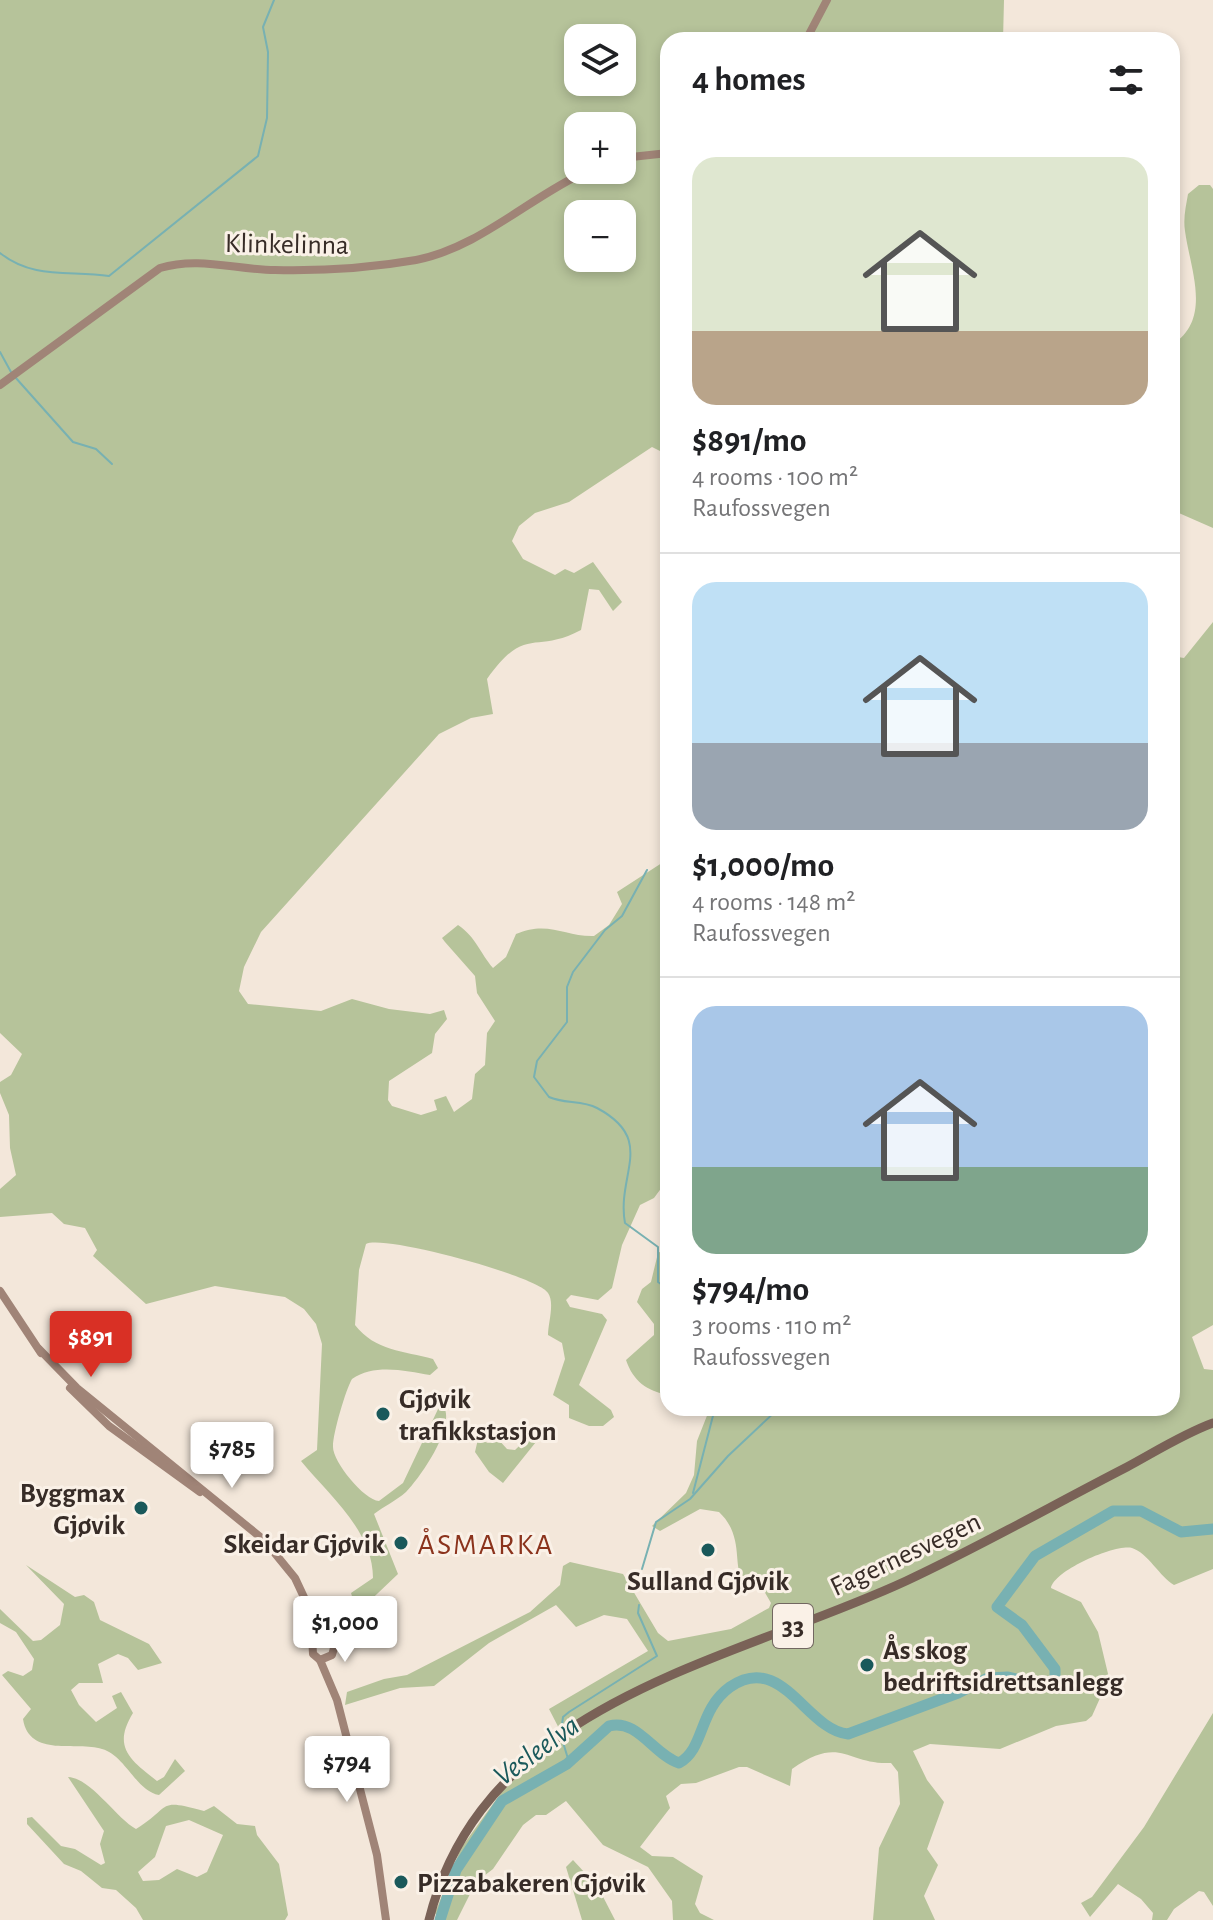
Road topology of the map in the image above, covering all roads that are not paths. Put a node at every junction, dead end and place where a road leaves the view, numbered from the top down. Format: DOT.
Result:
graph roads {
  1 [pos="827,0"];
  2 [pos="810,32"];
  3 [pos="660,154"];
  4 [pos="636,156"];
  5 [pos="564,184"];
  6 [pos="0,385"];
  7 [pos="0,1291"];
  8 [pos="1213,1423"];
  9 [pos="311,1614"];
  10 [pos="323,1638"];
  11 [pos="313,1643"];
  12 [pos="332,1655"];
  13 [pos="320,1660"];
  14 [pos="332,1684"];
  15 [pos="386,1920"];
  16 [pos="429,1920"];
  1 -- 2 [label="main road"];
  3 -- 4 [label="main road"];
  5 -- 6 [label="main road, Klinkelinna"];
  7 -- 9 [label="main road"];
  8 -- 16 [label="main road, Fagernesvegen / 33"];
  9 -- 10 [label="main road"];
  9 -- 11 [label="main road"];
  10 -- 11 [label="main road"];
  10 -- 12 [label="main road"];
  11 -- 13 [label="main road"];
  12 -- 13 [label="main road"];
  12 -- 14 [label="main road"];
  13 -- 14 [label="main road"];
  14 -- 15 [label="main road"];
}
